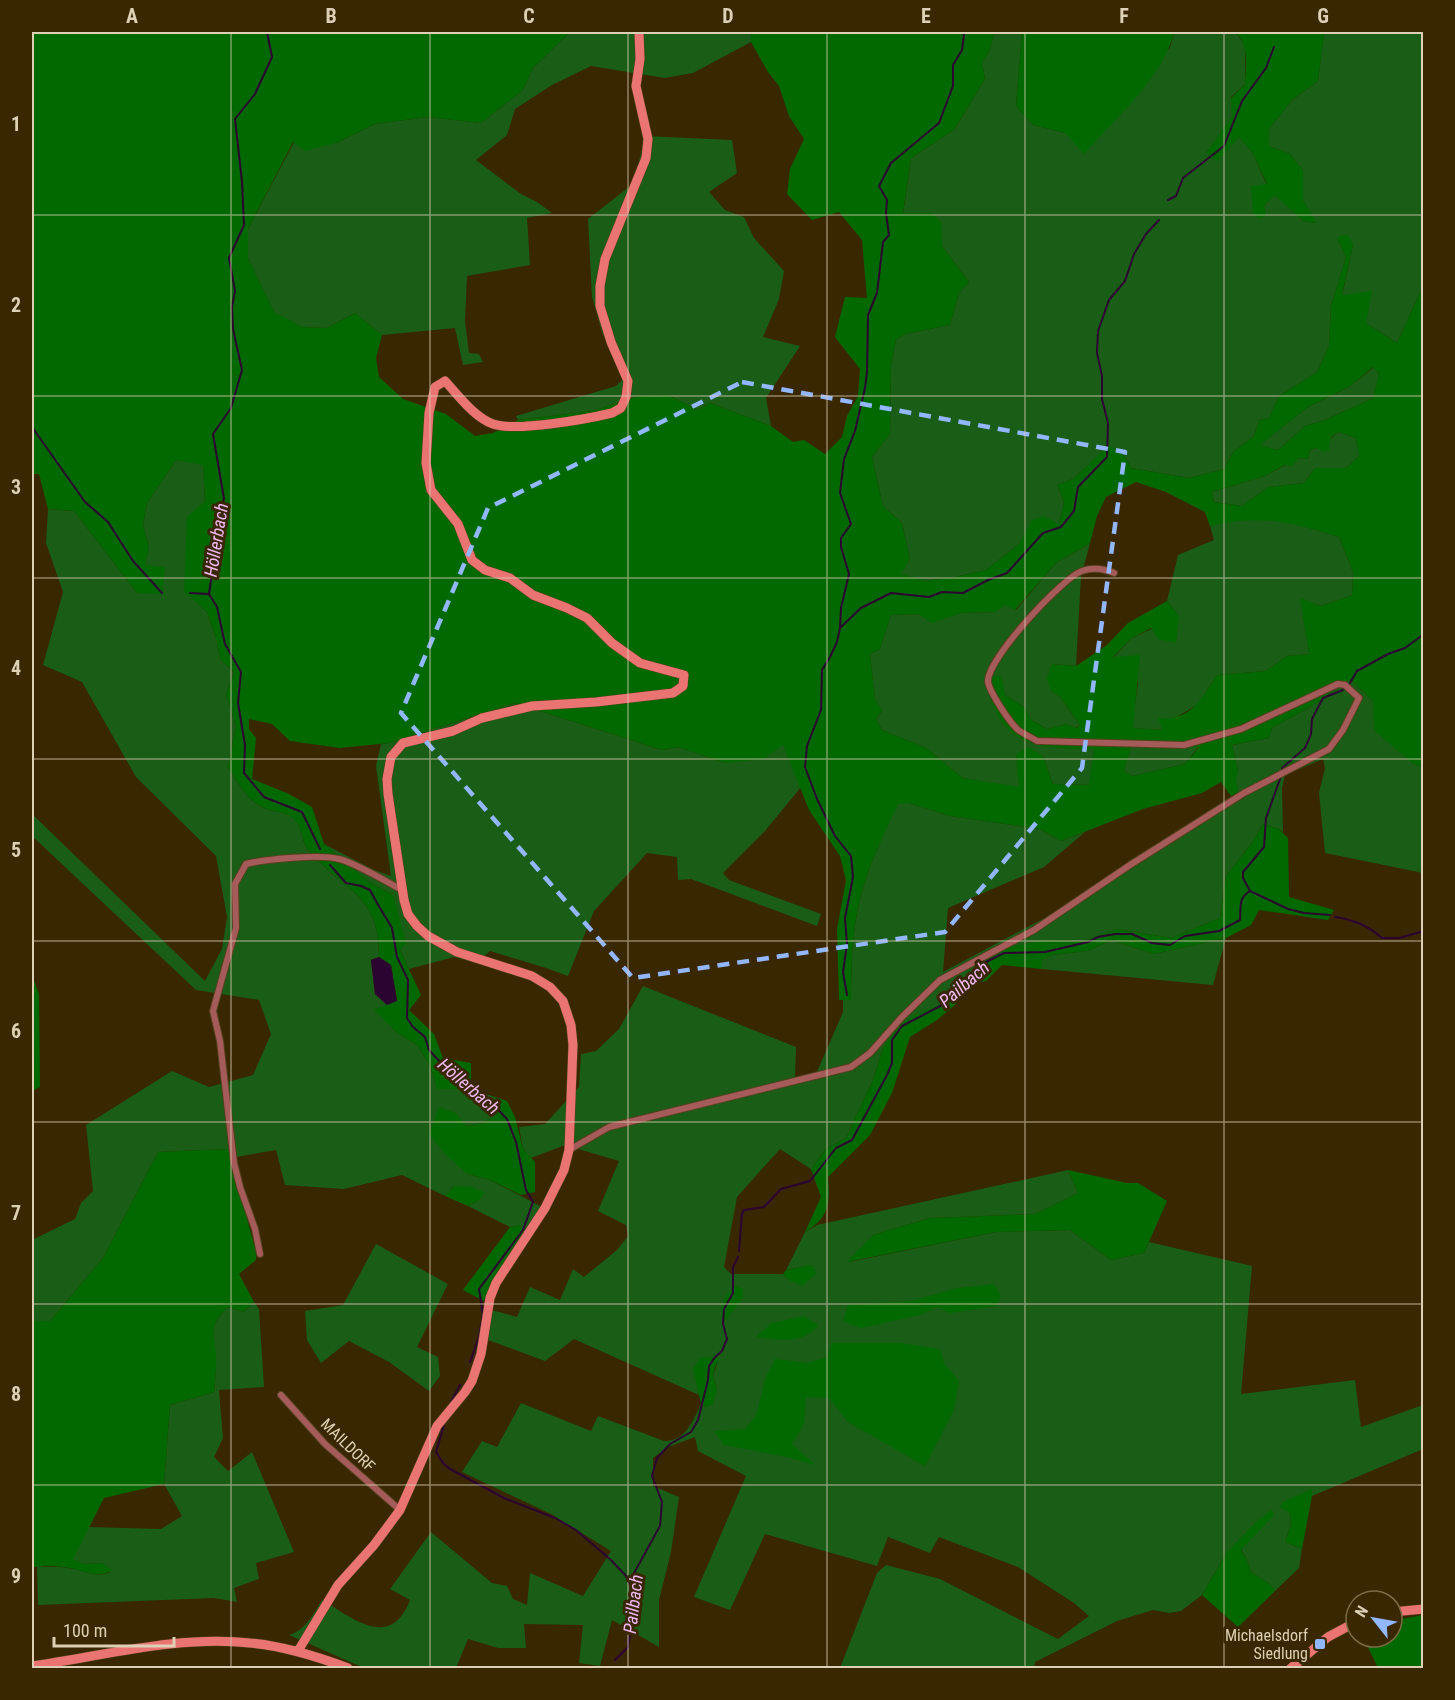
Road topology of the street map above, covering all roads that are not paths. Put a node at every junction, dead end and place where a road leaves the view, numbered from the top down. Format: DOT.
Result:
graph roads {
  1 [pos="639,32"];
  2 [pos="1114,573"];
  3 [pos="402,890"];
  4 [pos="569,1150"];
  5 [pos="260,1254"];
  6 [pos="281,1395"];
  7 [pos="400,1510"];
  8 [pos="1424,1609"];
  9 [pos="1404,1611"];
  10 [pos="1344,1628"];
  11 [pos="298,1651"];
  12 [pos="32,1666"];
  13 [pos="348,1668"];
  14 [pos="1291,1668"];
  1 -- 3 [label="street"];
  2 -- 4 [label="street"];
  3 -- 4 [label="street"];
  3 -- 5 [label="street"];
  4 -- 7 [label="street"];
  6 -- 7 [label="street, MAILDORF"];
  7 -- 11 [label="street"];
  8 -- 9 [label="street"];
  10 -- 14 [label="street"];
  11 -- 12 [label="street"];
  11 -- 13 [label="street"];
}
